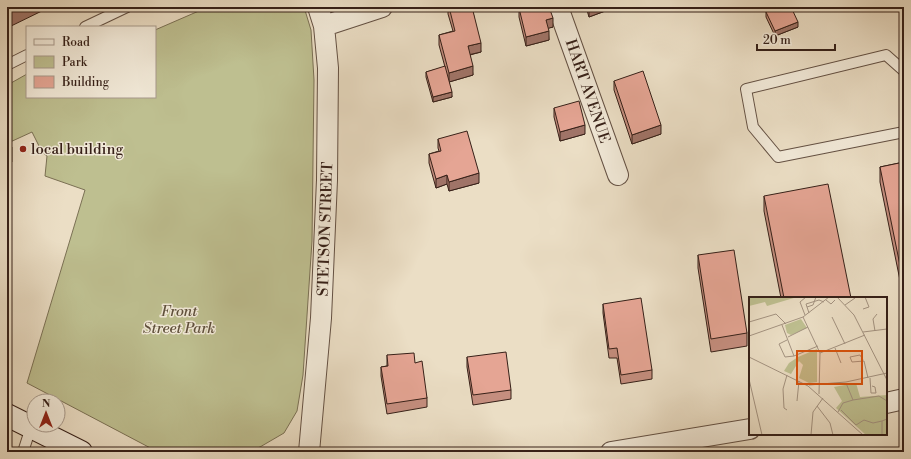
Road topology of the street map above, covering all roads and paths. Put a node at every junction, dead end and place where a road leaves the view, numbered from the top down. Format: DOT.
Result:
graph roads {
  1 [pos="127,7"];
  2 [pos="318,7"];
  3 [pos="382,7"];
  4 [pos="558,7"];
  5 [pos="87,26"];
  6 [pos="324,26"];
  7 [pos="26,56"];
  8 [pos="7,65"];
  9 [pos="904,72"];
  10 [pos="904,132"];
  11 [pos="618,175"];
  12 [pos="904,399"];
  13 [pos="887,403"];
  14 [pos="7,415"];
  15 [pos="26,424"];
  16 [pos="749,429"];
  17 [pos="29,433"];
  18 [pos="43,433"];
  19 [pos="23,452"];
  20 [pos="81,452"];
  21 [pos="309,452"];
  22 [pos="611,452"];
  1 -- 5 [label="lane"];
  2 -- 6 [label="street, STETSON STREET"];
  3 -- 6 [label="street"];
  4 -- 11 [label="street, HART AVENUE"];
  6 -- 21 [label="street, STETSON STREET"];
  7 -- 8 [label="lane"];
  9 -- 10 [label="lane"];
  12 -- 13 [label="street"];
  14 -- 15 [label="street"];
  16 -- 22 [label="street"];
  17 -- 19 [label="lane"];
  18 -- 20 [label="street"];
}
